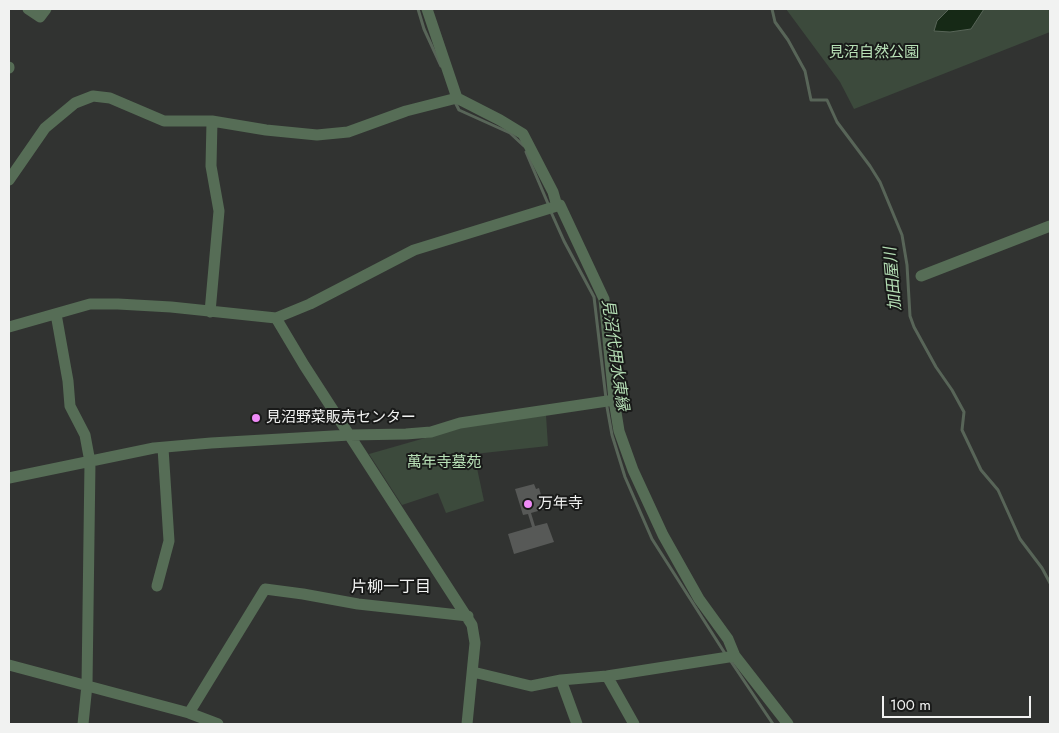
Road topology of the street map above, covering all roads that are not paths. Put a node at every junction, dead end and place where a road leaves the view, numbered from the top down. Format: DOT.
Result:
graph roads {
  1 [pos="28,9"];
  2 [pos="46,9"];
  3 [pos="427,9"];
  4 [pos="457,98"];
  5 [pos="212,121"];
  6 [pos="9,180"];
  7 [pos="560,205"];
  8 [pos="1050,226"];
  9 [pos="920,276"];
  10 [pos="210,312"];
  11 [pos="56,314"];
  12 [pos="276,318"];
  13 [pos="9,327"];
  14 [pos="614,400"];
  15 [pos="350,435"];
  16 [pos="163,448"];
  17 [pos="90,462"];
  18 [pos="9,478"];
  19 [pos="157,586"];
  20 [pos="468,616"];
  21 [pos="736,656"];
  22 [pos="9,665"];
  23 [pos="473,672"];
  24 [pos="607,676"];
  25 [pos="562,680"];
  26 [pos="87,685"];
  27 [pos="189,713"];
  28 [pos="83,724"];
  29 [pos="218,724"];
  30 [pos="467,724"];
  31 [pos="577,724"];
  32 [pos="634,724"];
  33 [pos="788,724"];
  1 -- 2 [label="street"];
  3 -- 4 [label="street"];
  4 -- 5 [label="street"];
  4 -- 12 [label="street"];
  5 -- 6 [label="street"];
  5 -- 10 [label="street"];
  7 -- 14 [label="street"];
  8 -- 9 [label="street"];
  10 -- 11 [label="street"];
  10 -- 12 [label="street"];
  11 -- 13 [label="street"];
  11 -- 17 [label="street"];
  12 -- 15 [label="street"];
  14 -- 15 [label="street"];
  14 -- 21 [label="street"];
  15 -- 16 [label="street"];
  15 -- 20 [label="street"];
  16 -- 17 [label="street"];
  16 -- 19 [label="street"];
  17 -- 18 [label="street"];
  17 -- 26 [label="street"];
  20 -- 23 [label="street"];
  20 -- 27 [label="street"];
  21 -- 24 [label="street"];
  21 -- 33 [label="street"];
  22 -- 26 [label="street"];
  23 -- 25 [label="street"];
  23 -- 30 [label="street"];
  24 -- 25 [label="street"];
  24 -- 32 [label="street"];
  25 -- 31 [label="street"];
  26 -- 27 [label="street"];
  26 -- 28 [label="street"];
  27 -- 29 [label="street"];
}
